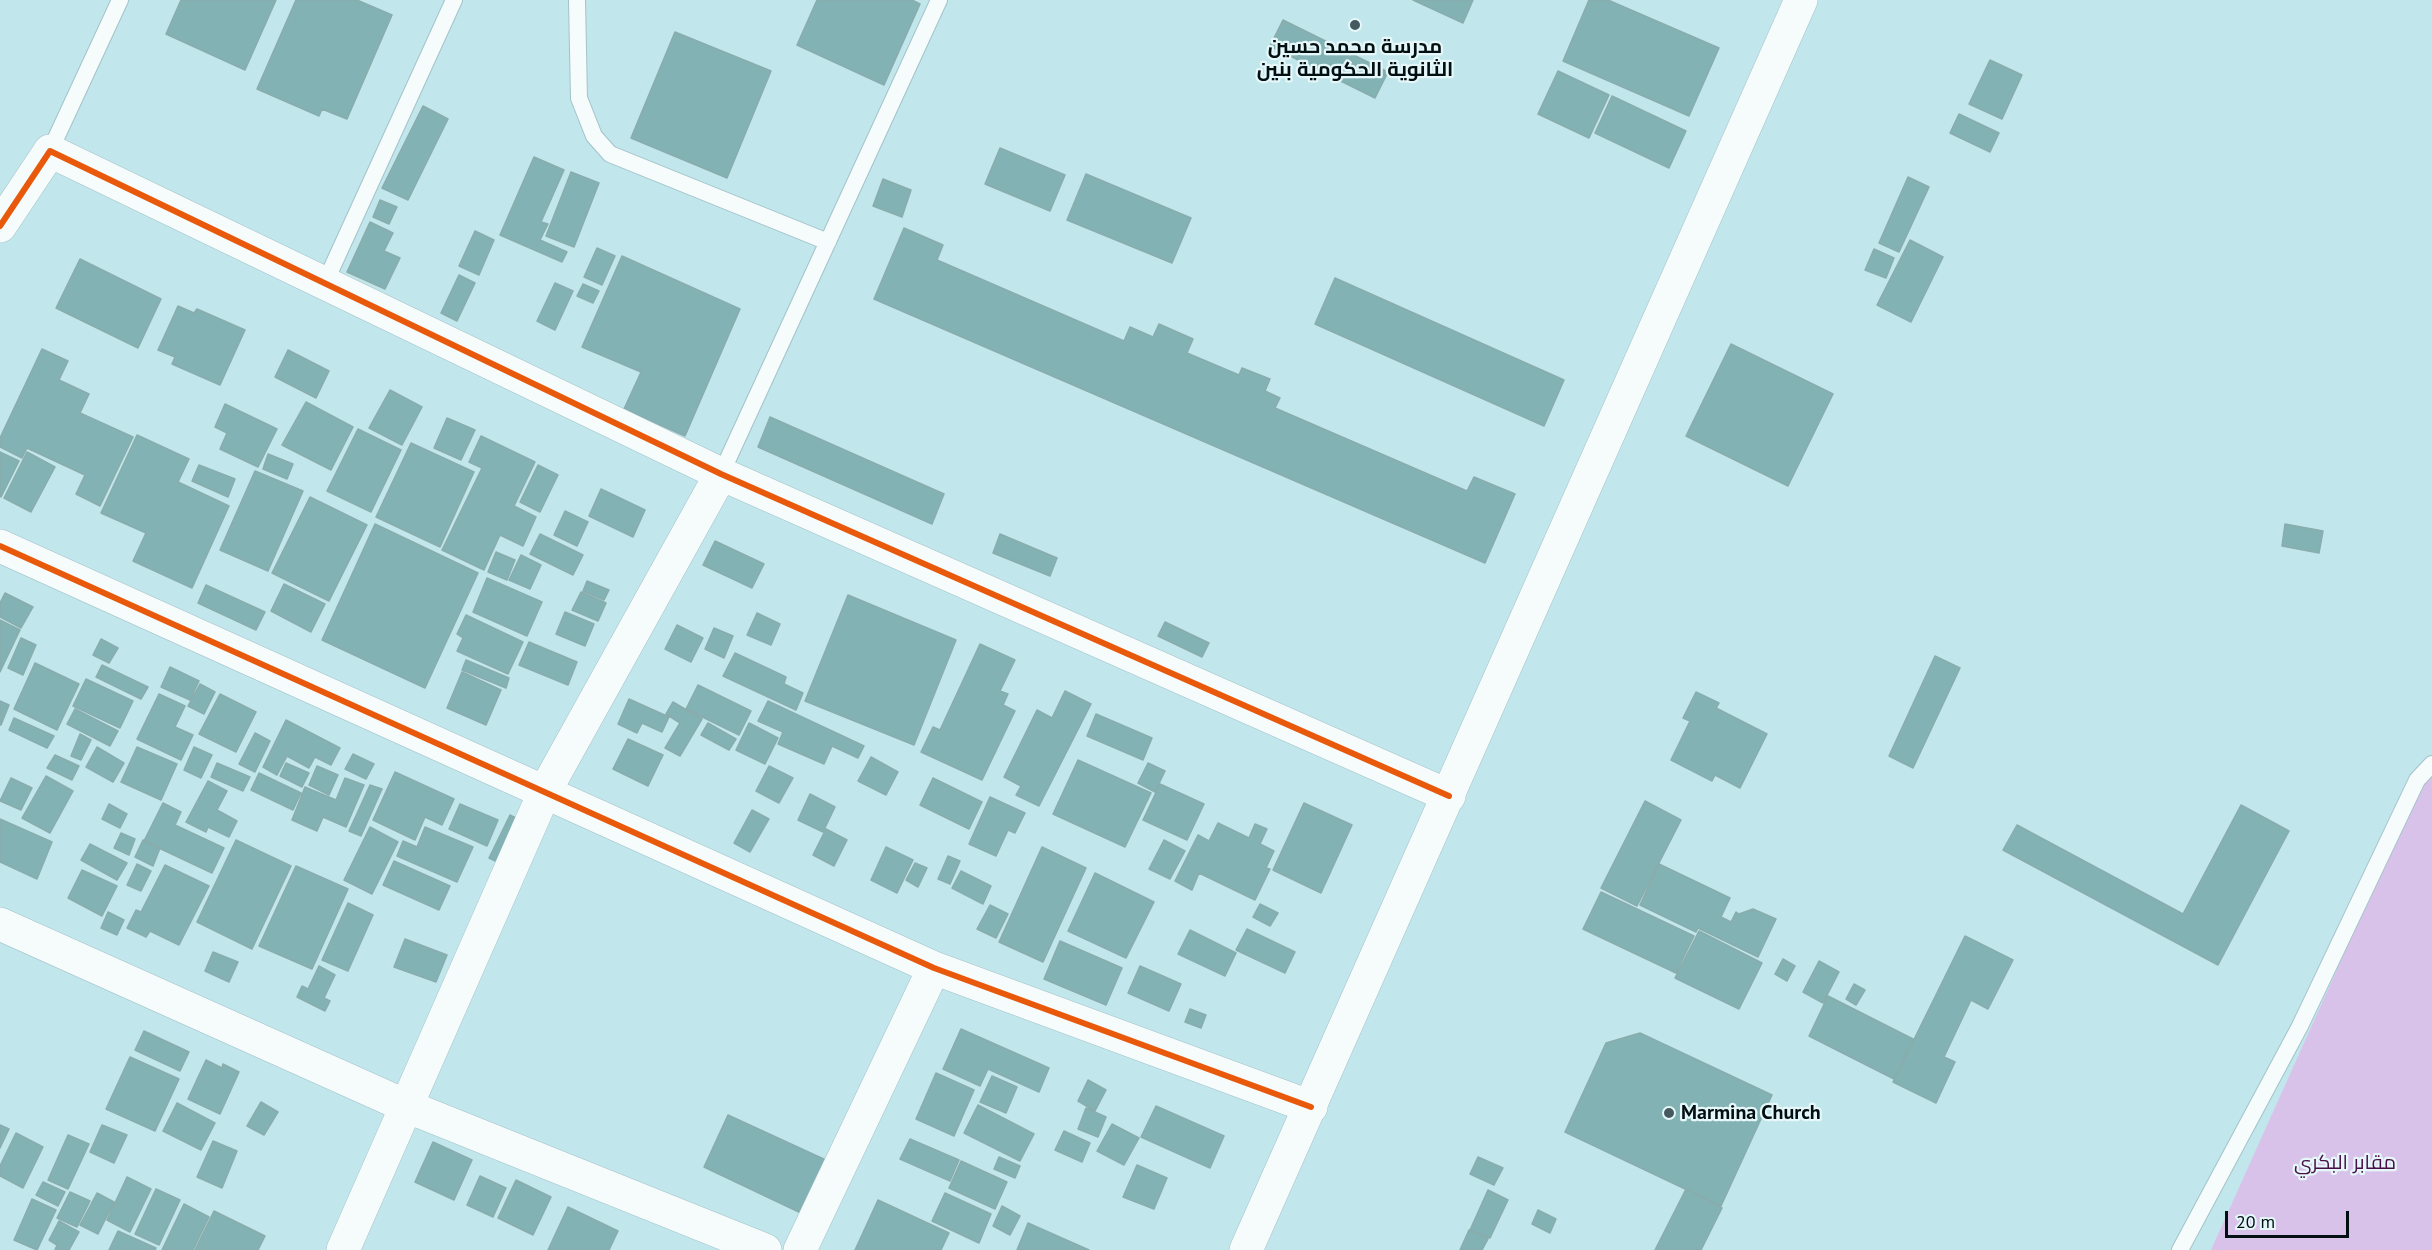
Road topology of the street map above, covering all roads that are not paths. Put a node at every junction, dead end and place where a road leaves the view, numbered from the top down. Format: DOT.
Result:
graph roads {
  1 [pos="120,0"];
  2 [pos="454,0"];
  3 [pos="577,0"];
  4 [pos="939,0"];
  5 [pos="1801,0"];
  6 [pos="50,151"];
  7 [pos="0,226"];
  8 [pos="828,242"];
  9 [pos="324,285"];
  10 [pos="721,474"];
  11 [pos="0,546"];
  12 [pos="2432,764"];
  13 [pos="545,791"];
  14 [pos="1449,796"];
  15 [pos="0,924"];
  16 [pos="934,968"];
  17 [pos="406,1106"];
  18 [pos="1311,1107"];
  19 [pos="343,1250"];
  20 [pos="765,1250"];
  21 [pos="800,1250"];
  22 [pos="1246,1250"];
  23 [pos="2180,1250"];
  1 -- 6 [label="lane"];
  2 -- 9 [label="lane"];
  3 -- 8 [label="lane"];
  4 -- 8 [label="lane"];
  5 -- 14 [label="street"];
  6 -- 7 [label="street"];
  6 -- 9 [label="street"];
  8 -- 10 [label="lane"];
  9 -- 10 [label="street"];
  10 -- 13 [label="street"];
  10 -- 14 [label="street"];
  11 -- 13 [label="street"];
  12 -- 23 [label="lane"];
  13 -- 16 [label="street"];
  13 -- 17 [label="street"];
  14 -- 18 [label="street"];
  15 -- 17 [label="street"];
  16 -- 18 [label="street"];
  16 -- 21 [label="street"];
  17 -- 19 [label="street"];
  17 -- 20 [label="street"];
  18 -- 22 [label="street"];
}
